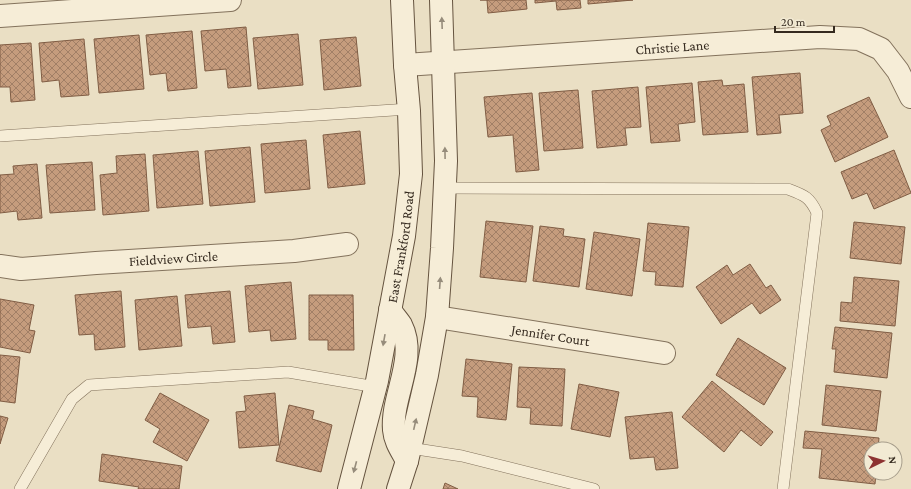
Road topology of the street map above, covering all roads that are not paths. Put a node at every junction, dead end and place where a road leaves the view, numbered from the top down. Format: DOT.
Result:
graph roads {
  1 [pos="230,0"];
  2 [pos="402,0"];
  3 [pos="441,0"];
  4 [pos="0,16"];
  5 [pos="444,62"];
  6 [pos="405,65"];
  7 [pos="911,97"];
  8 [pos="409,109"];
  9 [pos="0,136"];
  10 [pos="444,188"];
  11 [pos="347,244"];
  12 [pos="0,266"];
  13 [pos="390,310"];
  14 [pos="437,317"];
  15 [pos="664,352"];
  16 [pos="376,387"];
  17 [pos="408,454"];
  18 [pos="20,489"];
  19 [pos="349,489"];
  20 [pos="398,489"];
  21 [pos="594,489"];
  22 [pos="783,489"];
  1 -- 4 [label="street"];
  2 -- 6 [label="street, East Frankford Road"];
  5 -- 3 [label="street, one-way"];
  5 -- 6 [label="street, Christie Lane"];
  5 -- 7 [label="street, Christie Lane"];
  10 -- 5 [label="street, one-way"];
  6 -- 8 [label="street, East Frankford Road"];
  8 -- 9 [label="lane"];
  8 -- 13 [label="street, East Frankford Road"];
  14 -- 10 [label="street, one-way"];
  10 -- 22 [label="lane"];
  11 -- 12 [label="street, Fieldview Circle"];
  13 -- 16 [label="street, East Frankford Road, one-way"];
  13 -- 17 [label="street"];
  14 -- 15 [label="street, Jennifer Court"];
  17 -- 14 [label="street, one-way"];
  16 -- 18 [label="lane"];
  16 -- 19 [label="street, East Frankford Road, one-way"];
  17 -- 20 [label="street"];
  17 -- 21 [label="lane"];
}
